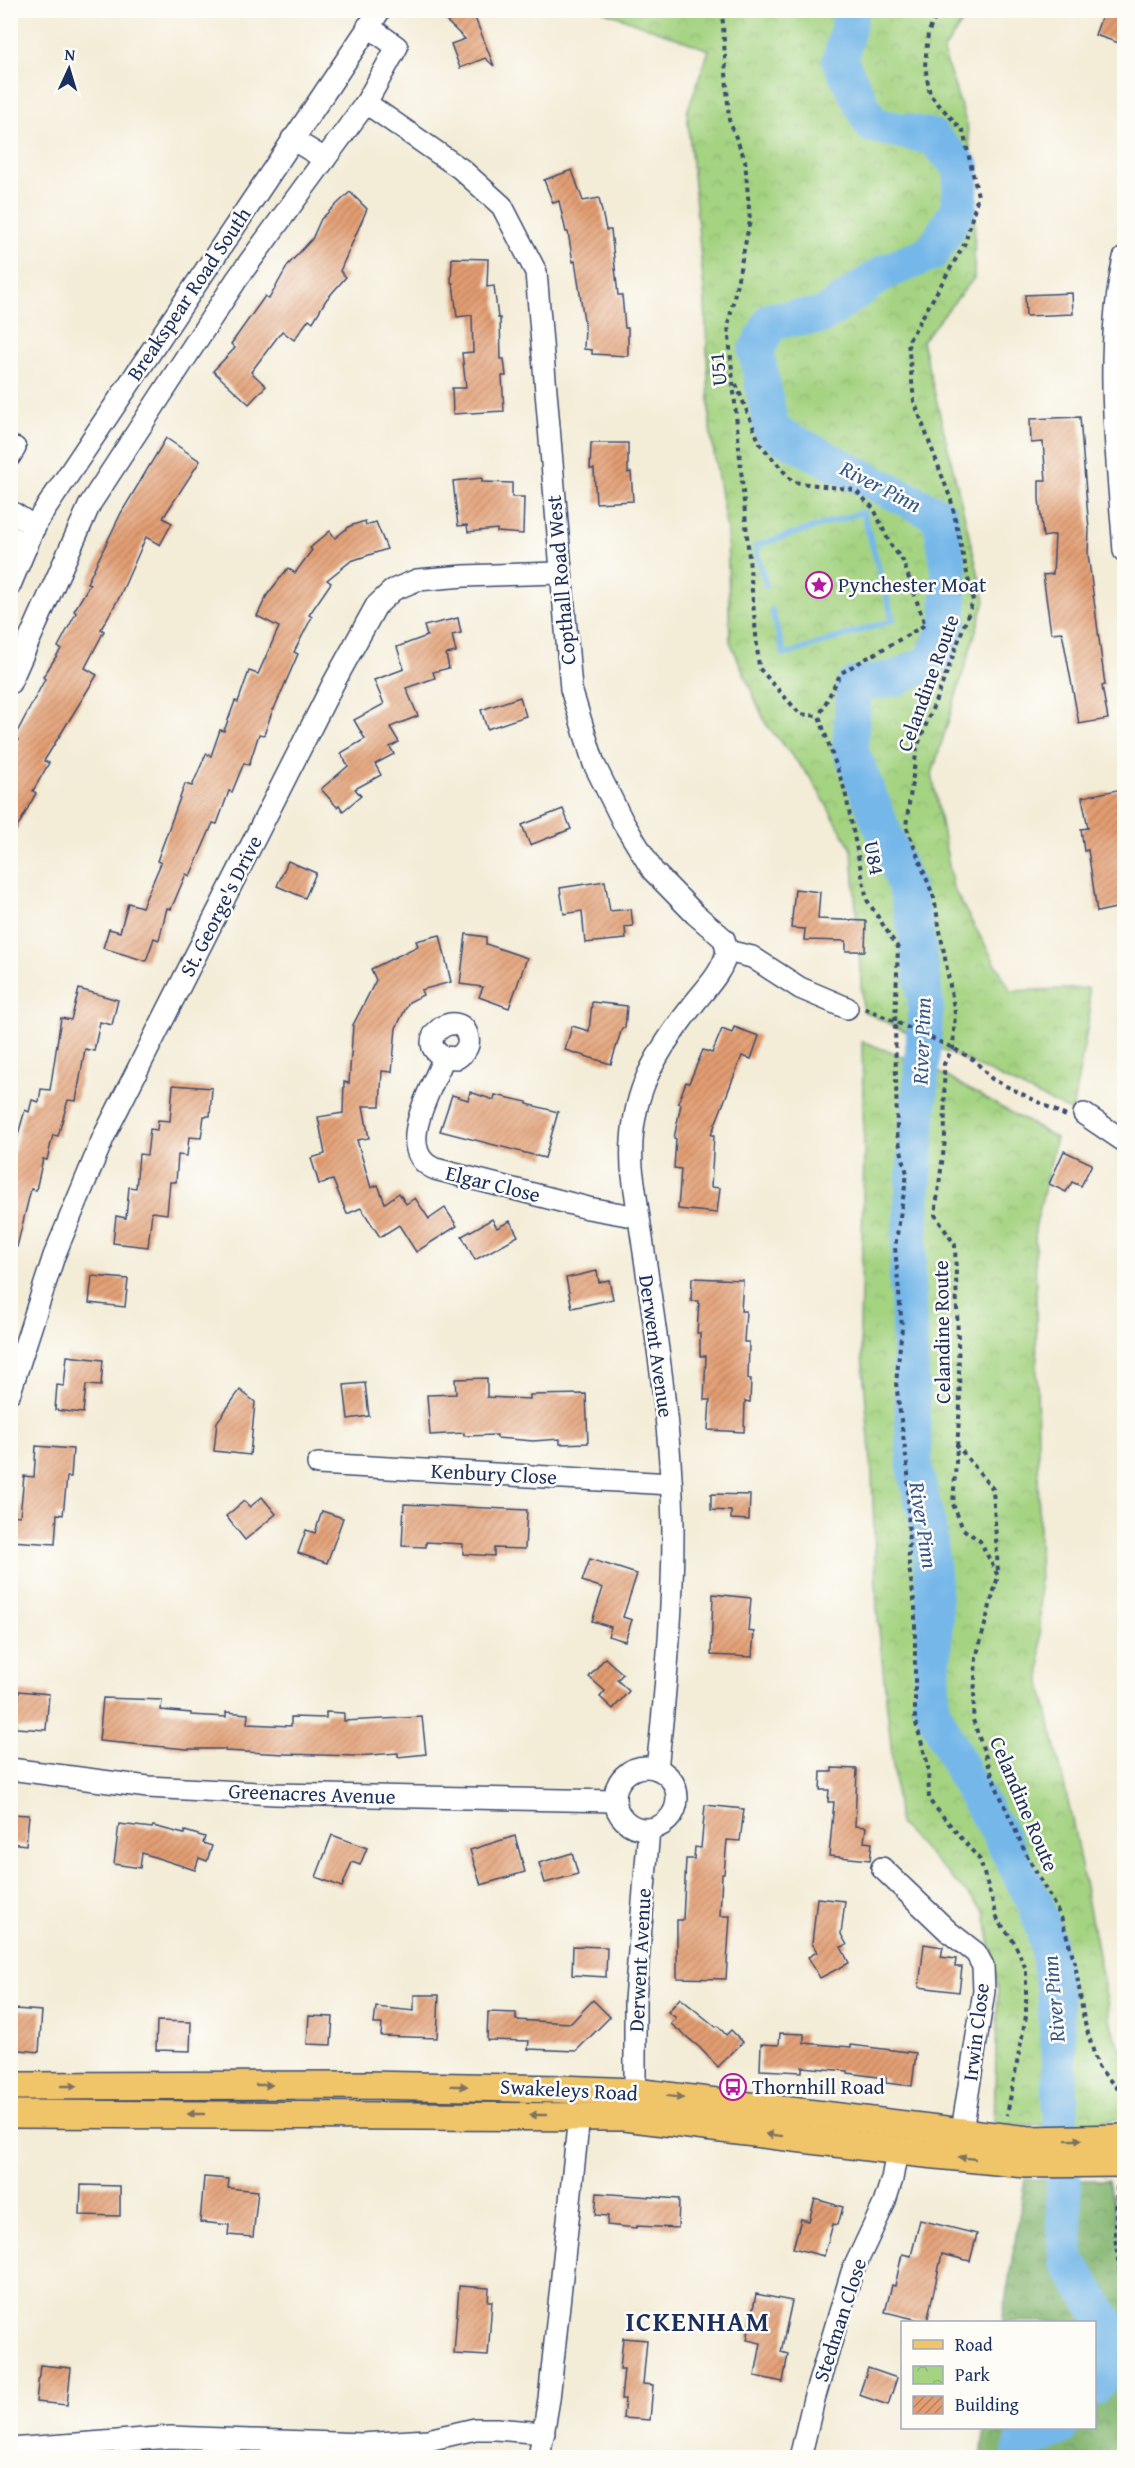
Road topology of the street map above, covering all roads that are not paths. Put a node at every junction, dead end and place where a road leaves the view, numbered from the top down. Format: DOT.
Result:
graph roads {
  1 [pos="374,18"];
  2 [pos="366,103"];
  3 [pos="292,139"];
  4 [pos="325,159"];
  5 [pos="1125,258"];
  6 [pos="1118,365"];
  7 [pos="60,488"];
  8 [pos="90,504"];
  9 [pos="10,511"];
  10 [pos="24,536"];
  11 [pos="1125,551"];
  12 [pos="559,573"];
  13 [pos="10,585"];
  14 [pos="10,683"];
  15 [pos="727,951"];
  16 [pos="847,1008"];
  17 [pos="444,1058"];
  18 [pos="1084,1114"];
  19 [pos="1125,1141"];
  20 [pos="638,1217"];
  21 [pos="10,1392"];
  22 [pos="318,1464"];
  23 [pos="671,1484"];
  24 [pos="10,1769"];
  25 [pos="657,1769"];
  26 [pos="615,1802"];
  27 [pos="649,1829"];
  28 [pos="882,1868"];
  29 [pos="368,2085"];
  30 [pos="10,2086"];
  31 [pos="635,2092"];
  32 [pos="10,2114"];
  33 [pos="366,2114"];
  34 [pos="579,2116"];
  35 [pos="878,2120"];
  36 [pos="962,2131"];
  37 [pos="1019,2147"];
  38 [pos="886,2149"];
  39 [pos="1117,2154"];
  40 [pos="544,2433"];
  41 [pos="270,2448"];
  42 [pos="10,2449"];
  43 [pos="539,2457"];
  44 [pos="800,2457"];
  1 -- 2 [label="street"];
  1 -- 3 [label="street, Breakspear Road South"];
  2 -- 4 [label="street"];
  2 -- 12 [label="street, Copthall Road West"];
  3 -- 4 [label="street"];
  3 -- 7 [label="street, Breakspear Road South"];
  4 -- 8 [label="street"];
  5 -- 6 [label="street"];
  6 -- 11 [label="street"];
  7 -- 8 [label="street"];
  7 -- 10 [label="street, Breakspear Road South"];
  8 -- 14 [label="street"];
  9 -- 10 [label="street"];
  10 -- 13 [label="street, Breakspear Road South"];
  12 -- 15 [label="street, Copthall Road West"];
  12 -- 21 [label="street, St. George's Drive"];
  15 -- 16 [label="street"];
  15 -- 20 [label="street, Derwent Avenue"];
  17 -- 20 [label="street, Elgar Close"];
  18 -- 19 [label="street"];
  20 -- 23 [label="street, Derwent Avenue"];
  22 -- 23 [label="street, Kenbury Close"];
  23 -- 25 [label="street, Derwent Avenue"];
  24 -- 26 [label="street, Greenacres Avenue"];
  25 -- 26 [label="street"];
  25 -- 27 [label="street"];
  26 -- 27 [label="street"];
  27 -- 31 [label="street, Derwent Avenue"];
  28 -- 36 [label="street, Irwin Close"];
  30 -- 29 [label="main road, Swakeleys Road, one-way"];
  29 -- 31 [label="main road, Swakeleys Road, one-way"];
  29 -- 33 [label="main road"];
  31 -- 35 [label="main road, Swakeleys Road, one-way"];
  33 -- 32 [label="main road, Swakeleys Road, one-way"];
  34 -- 33 [label="main road, Swakeleys Road, one-way"];
  38 -- 34 [label="main road, Swakeleys Road, one-way"];
  34 -- 40 [label="street"];
  35 -- 36 [label="main road, Swakeleys Road"];
  35 -- 38 [label="main road"];
  36 -- 37 [label="main road, Swakeleys Road"];
  37 -- 38 [label="main road, Swakeleys Road, one-way"];
  37 -- 39 [label="main road, Swakeleys Road"];
  38 -- 44 [label="street, Stedman Close"];
  40 -- 41 [label="street"];
  40 -- 43 [label="street"];
  41 -- 42 [label="street"];
}
